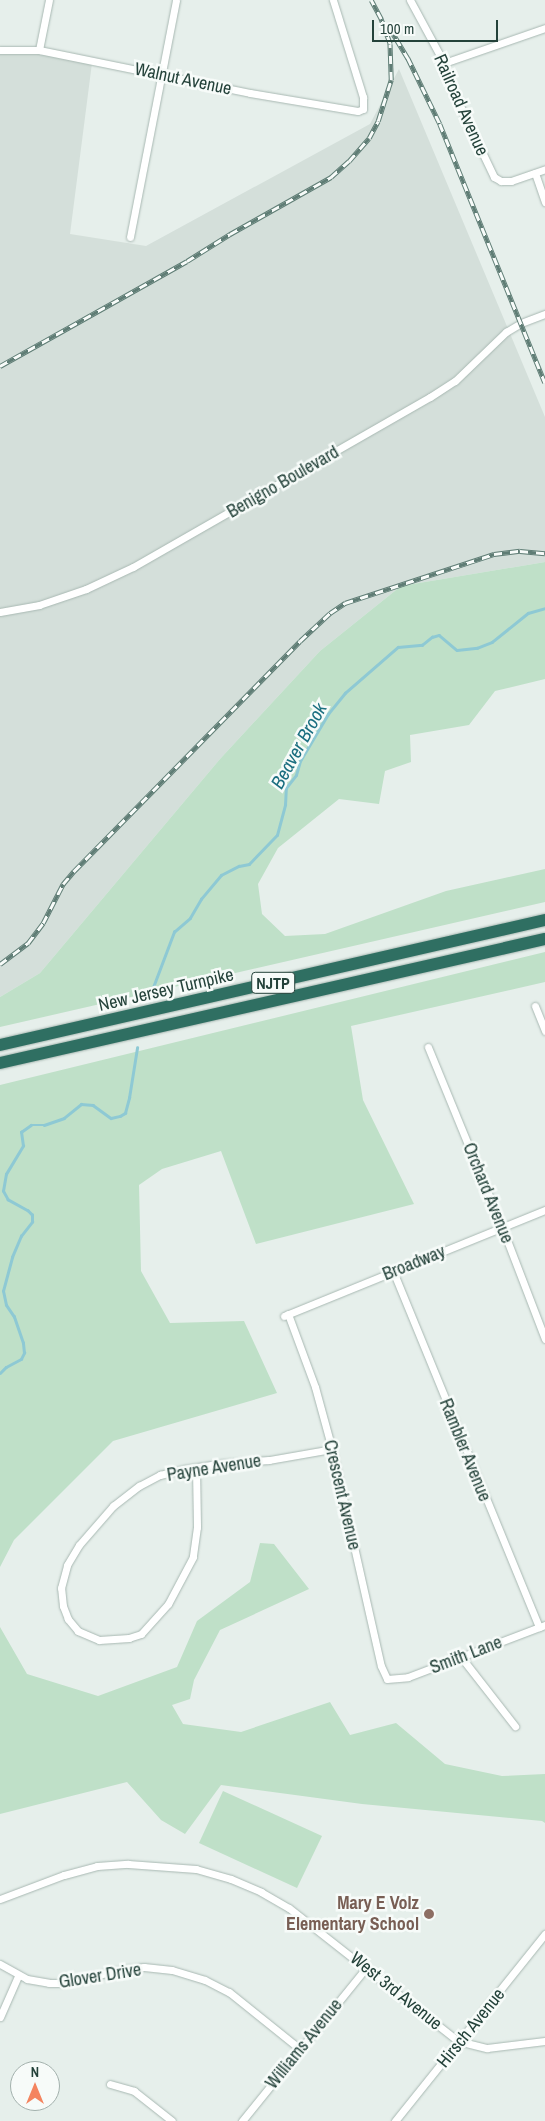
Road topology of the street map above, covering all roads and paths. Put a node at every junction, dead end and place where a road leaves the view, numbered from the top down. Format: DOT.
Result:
graph roads {
  1 [pos="49,0"];
  2 [pos="176,0"];
  3 [pos="333,0"];
  4 [pos="410,0"];
  5 [pos="545,28"];
  6 [pos="0,50"];
  7 [pos="39,50"];
  8 [pos="444,63"];
  9 [pos="163,76"];
  10 [pos="545,169"];
  11 [pos="535,173"];
  12 [pos="545,202"];
  13 [pos="130,238"];
  14 [pos="545,314"];
  15 [pos="0,612"];
  16 [pos="545,920"];
  17 [pos="545,939"];
  18 [pos="535,1006"];
  19 [pos="545,1031"];
  20 [pos="0,1045"];
  21 [pos="428,1047"];
  22 [pos="0,1063"];
  23 [pos="545,1210"];
  24 [pos="502,1227"];
  25 [pos="393,1271"];
  26 [pos="286,1315"];
  27 [pos="545,1339"];
  28 [pos="332,1449"];
  29 [pos="196,1468"];
  30 [pos="542,1626"];
  31 [pos="461,1657"];
  32 [pos="386,1679"];
  33 [pos="515,1726"];
  34 [pos="0,1899"];
  35 [pos="545,1934"];
  36 [pos="0,1964"];
  37 [pos="366,1968"];
  38 [pos="18,1976"];
  39 [pos="0,2017"];
  40 [pos="545,2041"];
  41 [pos="460,2042"];
  42 [pos="300,2049"];
  43 [pos="110,2084"];
  44 [pos="172,2121"];
  45 [pos="242,2121"];
  46 [pos="395,2121"];
  1 -- 7 [label="street"];
  2 -- 9 [label="street"];
  3 -- 9 [label="street, Walnut Avenue"];
  4 -- 8 [label="street, Railroad Avenue"];
  5 -- 8 [label="street"];
  6 -- 7 [label="street, Walnut Avenue"];
  7 -- 9 [label="street, Walnut Avenue"];
  8 -- 11 [label="street, Railroad Avenue"];
  9 -- 13 [label="street"];
  10 -- 11 [label="street"];
  11 -- 12 [label="street"];
  14 -- 15 [label="street, Benigno Boulevard"];
  16 -- 20 [label="highway, New Jersey Turnpike / NJTP"];
  17 -- 22 [label="highway, New Jersey Turnpike / NJTP"];
  18 -- 19 [label="street"];
  21 -- 24 [label="street, Orchard Avenue"];
  23 -- 24 [label="street, Broadway"];
  24 -- 25 [label="street, Broadway"];
  24 -- 27 [label="street, Orchard Avenue"];
  25 -- 26 [label="street, Broadway"];
  25 -- 30 [label="street, Rambler Avenue"];
  26 -- 28 [label="street, Crescent Avenue"];
  28 -- 29 [label="street, Payne Avenue"];
  28 -- 32 [label="street, Crescent Avenue"];
  29 -- 29 [label="street, Payne Avenue"];
  30 -- 31 [label="street, Smith Lane"];
  31 -- 32 [label="street, Smith Lane"];
  31 -- 33 [label="street"];
  34 -- 37 [label="street, West 3rd Avenue"];
  35 -- 41 [label="street, Hirsch Avenue"];
  36 -- 38 [label="street, Glover Drive"];
  37 -- 41 [label="street, West 3rd Avenue"];
  37 -- 42 [label="street, Williams Avenue"];
  38 -- 39 [label="street"];
  38 -- 42 [label="street, Glover Drive"];
  40 -- 41 [label="street, West 3rd Avenue"];
  41 -- 46 [label="street, Hirsch Avenue"];
  42 -- 45 [label="street, Williams Avenue"];
  43 -- 44 [label="street"];
}
